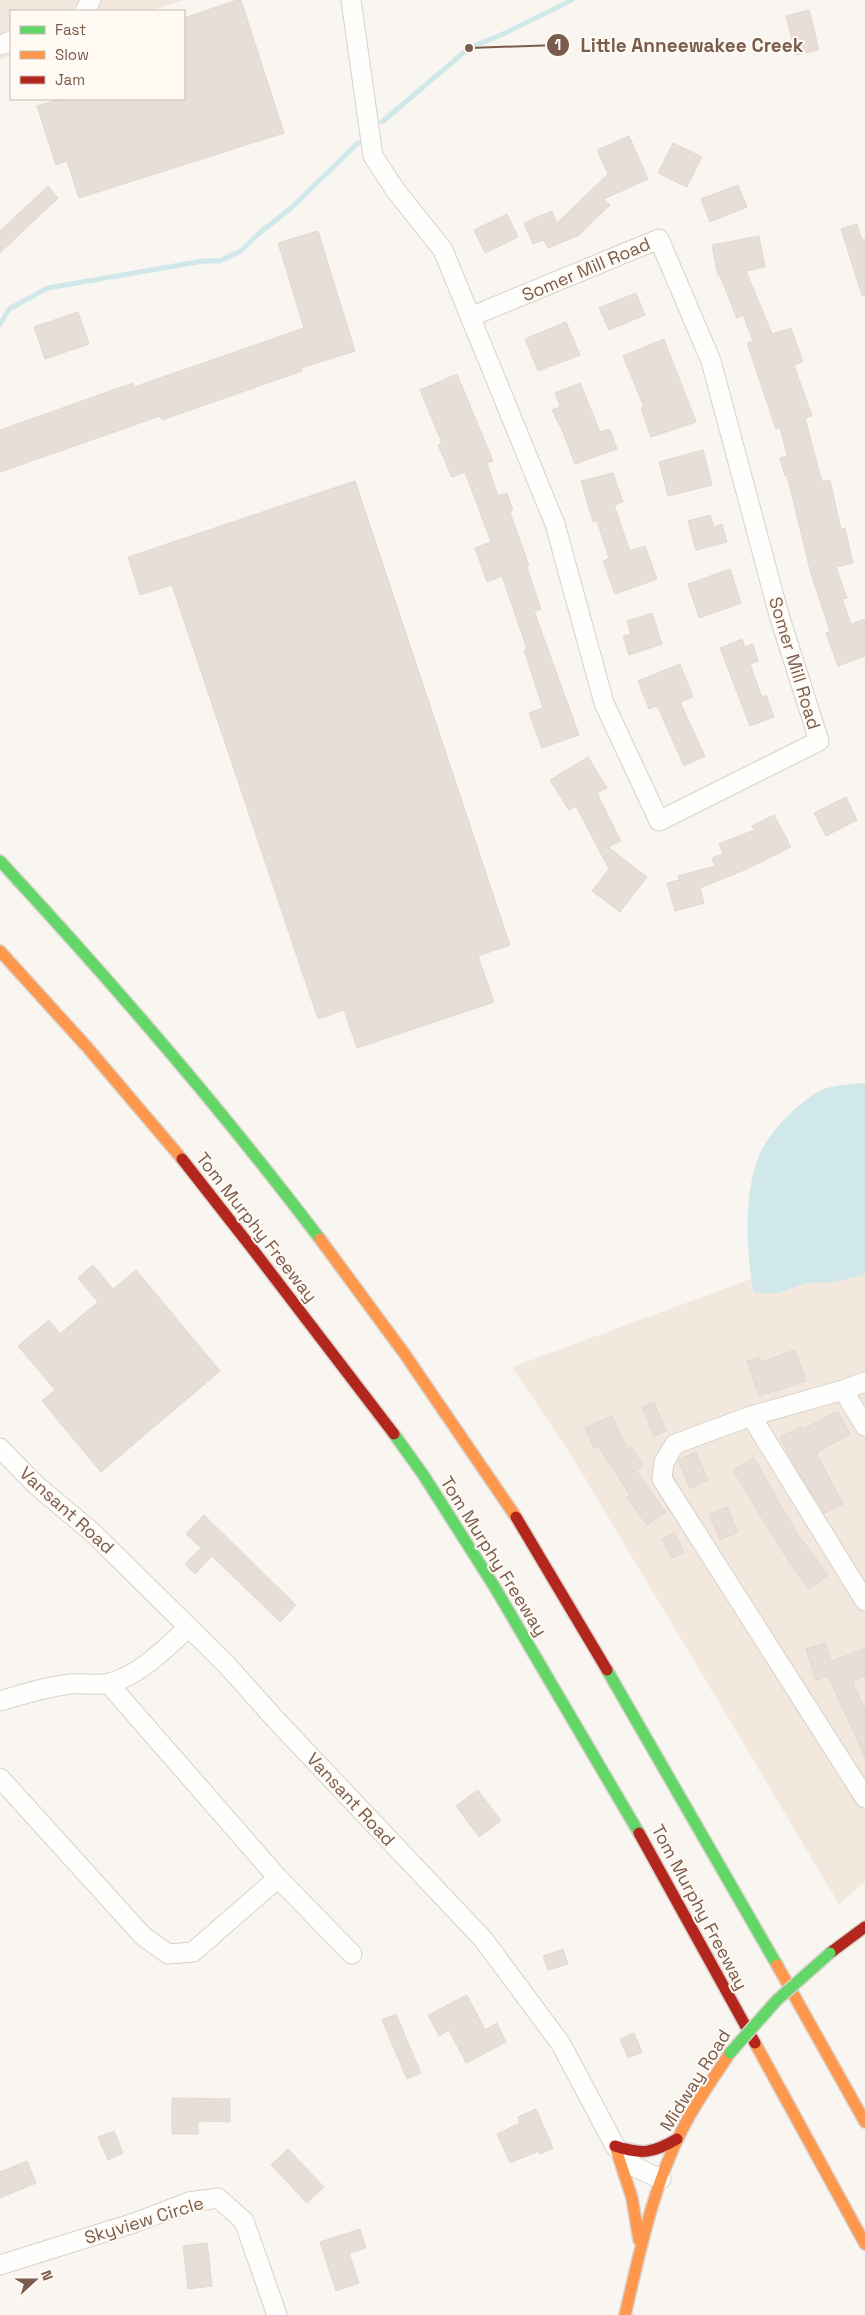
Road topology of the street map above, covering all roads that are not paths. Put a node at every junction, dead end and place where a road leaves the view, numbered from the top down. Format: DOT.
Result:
graph roads {
  1 [pos="351,0"];
  2 [pos="470,317"];
  3 [pos="0,860"];
  4 [pos="0,951"];
  5 [pos="865,1382"];
  6 [pos="843,1390"];
  7 [pos="750,1416"];
  8 [pos="865,1426"];
  9 [pos="0,1448"];
  10 [pos="865,1600"];
  11 [pos="189,1627"];
  12 [pos="108,1683"];
  13 [pos="0,1701"];
  14 [pos="0,1778"];
  15 [pos="865,1798"];
  16 [pos="278,1878"];
  17 [pos="865,1927"];
  18 [pos="352,1954"];
  19 [pos="865,2122"];
  20 [pos="678,2140"];
  21 [pos="615,2146"];
  22 [pos="661,2179"];
  23 [pos="865,2244"];
  24 [pos="640,2251"];
  25 [pos="0,2265"];
  26 [pos="277,2315"];
  27 [pos="626,2315"];
  1 -- 2 [label="street, Somer Mill Road"];
  2 -- 2 [label="street, Somer Mill Road"];
  3 -- 19 [label="main road, Tom Murphy Freeway"];
  4 -- 23 [label="main road, Tom Murphy Freeway"];
  5 -- 6 [label="street"];
  6 -- 7 [label="street"];
  6 -- 8 [label="street"];
  7 -- 10 [label="street"];
  7 -- 15 [label="street"];
  9 -- 11 [label="street, Vansant Road"];
  11 -- 12 [label="street"];
  11 -- 21 [label="street, Vansant Road"];
  12 -- 13 [label="street"];
  12 -- 16 [label="street"];
  14 -- 16 [label="street"];
  16 -- 18 [label="street"];
  17 -- 20 [label="main road, Midway Road, bridge"];
  20 -- 21 [label="main road"];
  20 -- 22 [label="main road, Midway Road"];
  21 -- 22 [label="street, Vansant Road"];
  21 -- 24 [label="main road"];
  22 -- 24 [label="main road, Midway Road"];
  24 -- 27 [label="main road, Midway Road"];
  25 -- 26 [label="street, Skyview Circle"];
}
